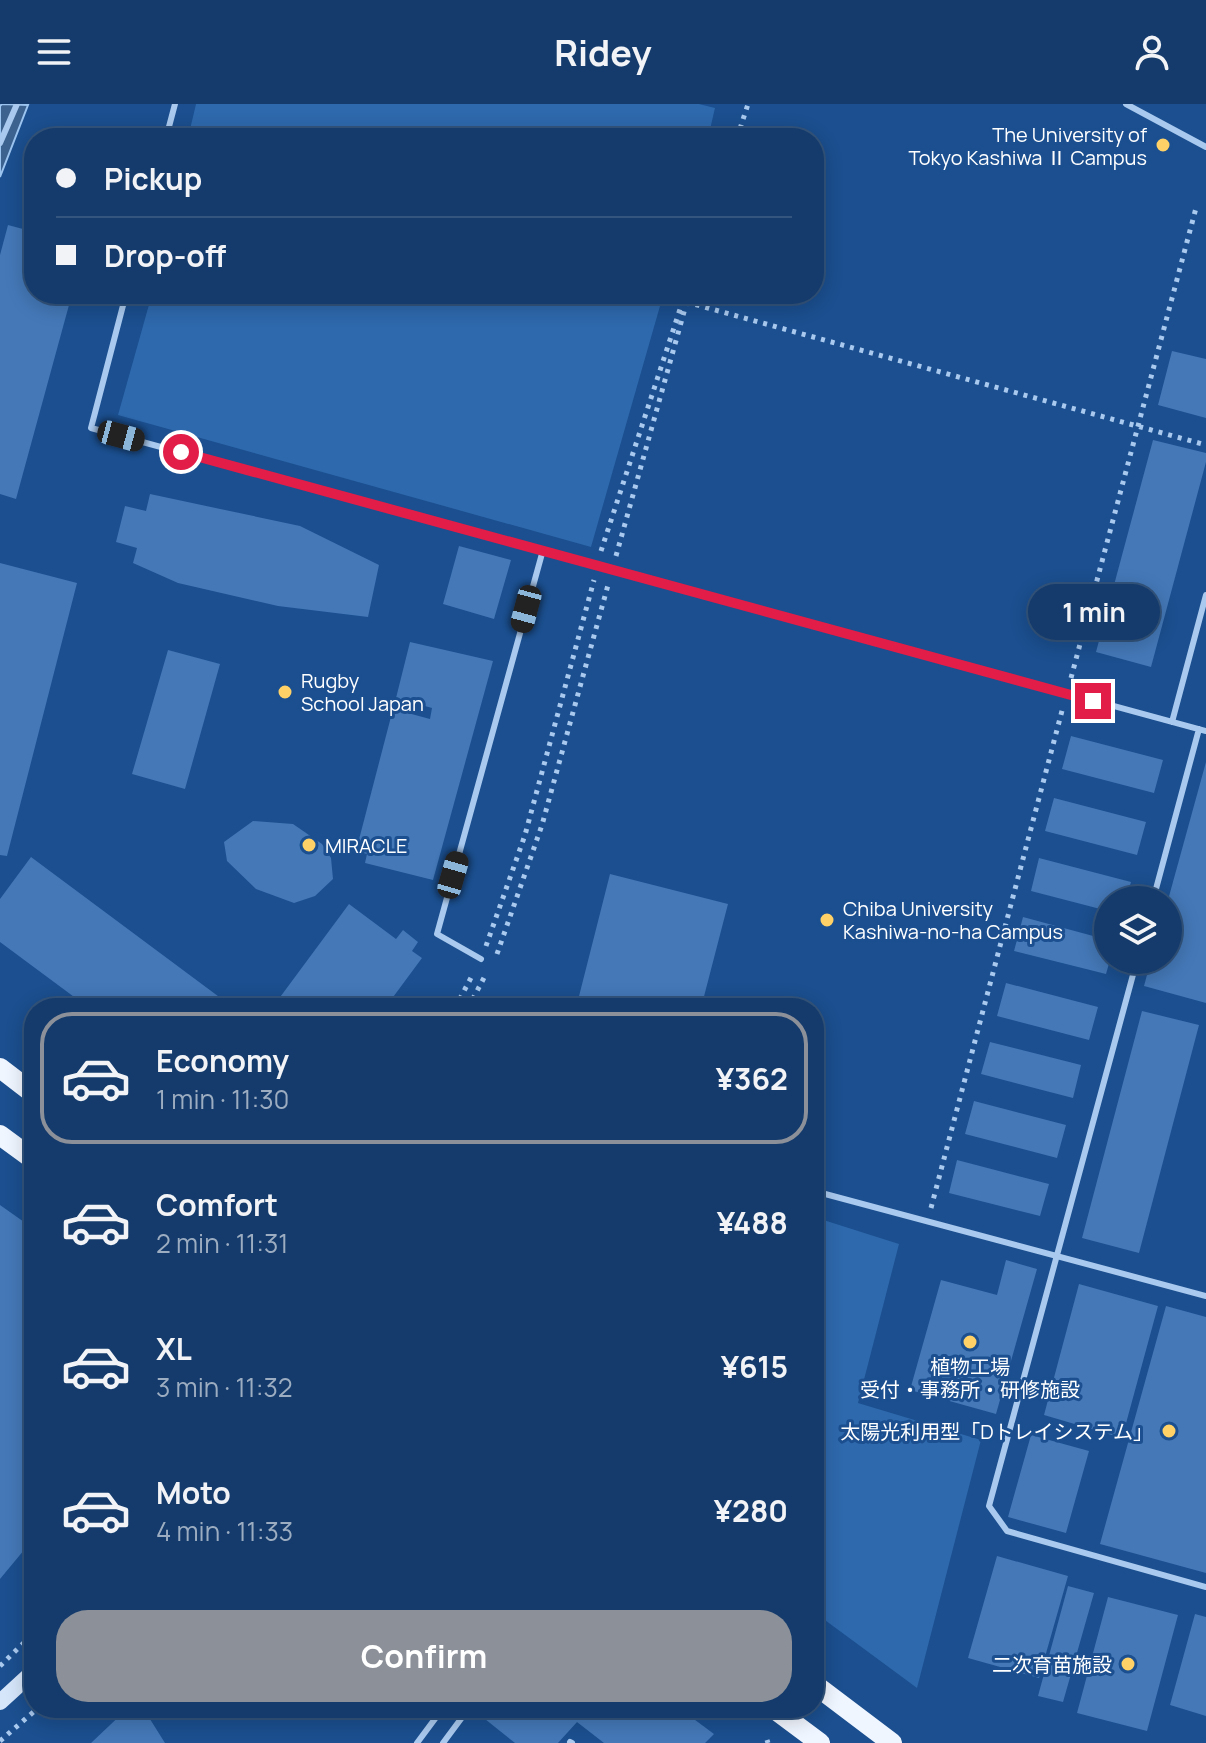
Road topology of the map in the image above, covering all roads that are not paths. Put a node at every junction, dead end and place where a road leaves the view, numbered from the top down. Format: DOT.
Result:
graph roads {
  1 [pos="17,104"];
  2 [pos="175,104"];
  3 [pos="1126,104"];
  4 [pos="169,128"];
  5 [pos="0,143"];
  6 [pos="1206,147"];
  7 [pos="123,304"];
  8 [pos="543,550"];
  9 [pos="1206,595"];
  10 [pos="1172,722"];
  11 [pos="1202,730"];
  12 [pos="1157,886"];
  13 [pos="481,959"];
  14 [pos="1133,974"];
  15 [pos="0,1068"];
  16 [pos="24,1086"];
  17 [pos="0,1135"];
  18 [pos="24,1153"];
  19 [pos="824,1194"];
  20 [pos="1058,1255"];
  21 [pos="1206,1296"];
  22 [pos="1206,1587"];
  23 [pos="24,1680"];
  24 [pos="824,1692"];
  25 [pos="0,1702"];
  26 [pos="436,1718"];
  27 [pos="462,1718"];
  28 [pos="786,1718"];
  29 [pos="417,1743"];
  30 [pos="443,1743"];
  31 [pos="820,1743"];
  32 [pos="892,1743"];
  1 -- 5 [label="lane"];
  2 -- 4 [label="lane"];
  3 -- 6 [label="lane"];
  7 -- 8 [label="lane"];
  8 -- 10 [label="lane"];
  8 -- 13 [label="lane"];
  9 -- 10 [label="lane"];
  10 -- 11 [label="lane"];
  11 -- 12 [label="lane"];
  14 -- 20 [label="lane"];
  15 -- 16 [label="main road"];
  17 -- 18 [label="main road"];
  19 -- 20 [label="lane"];
  20 -- 21 [label="lane"];
  20 -- 22 [label="lane"];
  23 -- 25 [label="street"];
  24 -- 32 [label="main road"];
  26 -- 29 [label="lane"];
  27 -- 30 [label="lane"];
  28 -- 31 [label="main road"];
}
